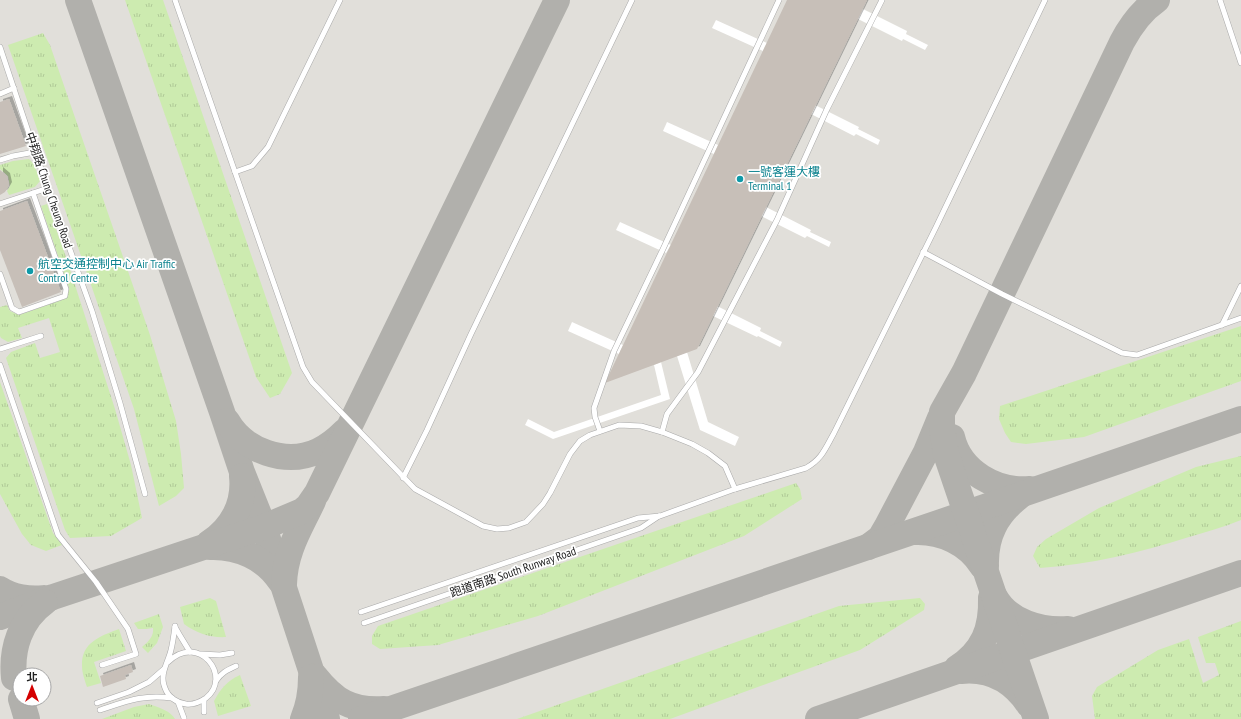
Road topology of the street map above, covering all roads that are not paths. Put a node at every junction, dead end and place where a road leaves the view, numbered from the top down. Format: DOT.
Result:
graph roads {
  1 [pos="175,0"];
  2 [pos="340,0"];
  3 [pos="632,0"];
  4 [pos="778,0"];
  5 [pos="882,0"];
  6 [pos="1045,0"];
  7 [pos="1220,0"];
  8 [pos="0,47"];
  9 [pos="1241,63"];
  10 [pos="14,88"];
  11 [pos="0,94"];
  12 [pos="35,152"];
  13 [pos="0,160"];
  14 [pos="235,172"];
  15 [pos="48,188"];
  16 [pos="33,193"];
  17 [pos="0,204"];
  18 [pos="923,252"];
  19 [pos="0,274"];
  20 [pos="1241,286"];
  21 [pos="1241,318"];
  22 [pos="1222,325"];
  23 [pos="40,336"];
  24 [pos="0,349"];
  25 [pos="0,365"];
  26 [pos="600,431"];
  27 [pos="662,432"];
  28 [pos="403,478"];
  29 [pos="735,490"];
  30 [pos="145,494"];
  31 [pos="660,516"];
  32 [pos="361,612"];
  33 [pos="364,623"];
  34 [pos="190,652"];
  35 [pos="198,653"];
  36 [pos="232,653"];
  37 [pos="168,662"];
  38 [pos="102,665"];
  39 [pos="236,666"];
  40 [pos="164,669"];
  41 [pos="216,681"];
  42 [pos="172,698"];
  43 [pos="204,700"];
  44 [pos="178,702"];
  45 [pos="97,703"];
  46 [pos="100,710"];
  47 [pos="204,712"];
  48 [pos="184,718"];
  1 -- 14 [label="lane"];
  2 -- 14 [label="lane"];
  3 -- 28 [label="lane"];
  4 -- 26 [label="lane"];
  5 -- 27 [label="lane"];
  6 -- 18 [label="lane, 跑道南路 South Runway Road"];
  7 -- 9 [label="lane"];
  8 -- 10 [label="lane, 中翔路 Chung Cheung Road"];
  10 -- 11 [label="lane"];
  10 -- 12 [label="lane, 中翔路 Chung Cheung Road"];
  12 -- 13 [label="lane"];
  12 -- 15 [label="lane, 中翔路 Chung Cheung Road"];
  14 -- 28 [label="lane"];
  15 -- 16 [label="lane"];
  15 -- 30 [label="lane, 中翔路 Chung Cheung Road"];
  16 -- 17 [label="lane"];
  16 -- 19 [label="lane"];
  18 -- 22 [label="lane"];
  18 -- 29 [label="lane, 跑道南路 South Runway Road"];
  20 -- 22 [label="lane"];
  21 -- 22 [label="lane"];
  23 -- 24 [label="lane"];
  25 -- 38 [label="lane"];
  26 -- 27 [label="lane"];
  26 -- 28 [label="lane"];
  27 -- 29 [label="lane"];
  29 -- 31 [label="lane, 跑道南路 South Runway Road"];
  31 -- 32 [label="lane, 跑道南路 South Runway Road"];
  31 -- 33 [label="lane, 跑道南路 South Runway Road"];
  34 -- 35 [label="lane"];
  34 -- 37 [label="lane"];
  34 -- 37 [label="lane"];
  35 -- 36 [label="lane"];
  35 -- 41 [label="lane"];
  37 -- 40 [label="lane"];
  39 -- 41 [label="lane"];
  40 -- 42 [label="lane"];
  40 -- 45 [label="lane"];
  41 -- 43 [label="lane"];
  42 -- 44 [label="lane"];
  42 -- 46 [label="lane"];
  43 -- 44 [label="lane"];
  43 -- 47 [label="lane"];
  44 -- 48 [label="lane"];
}
